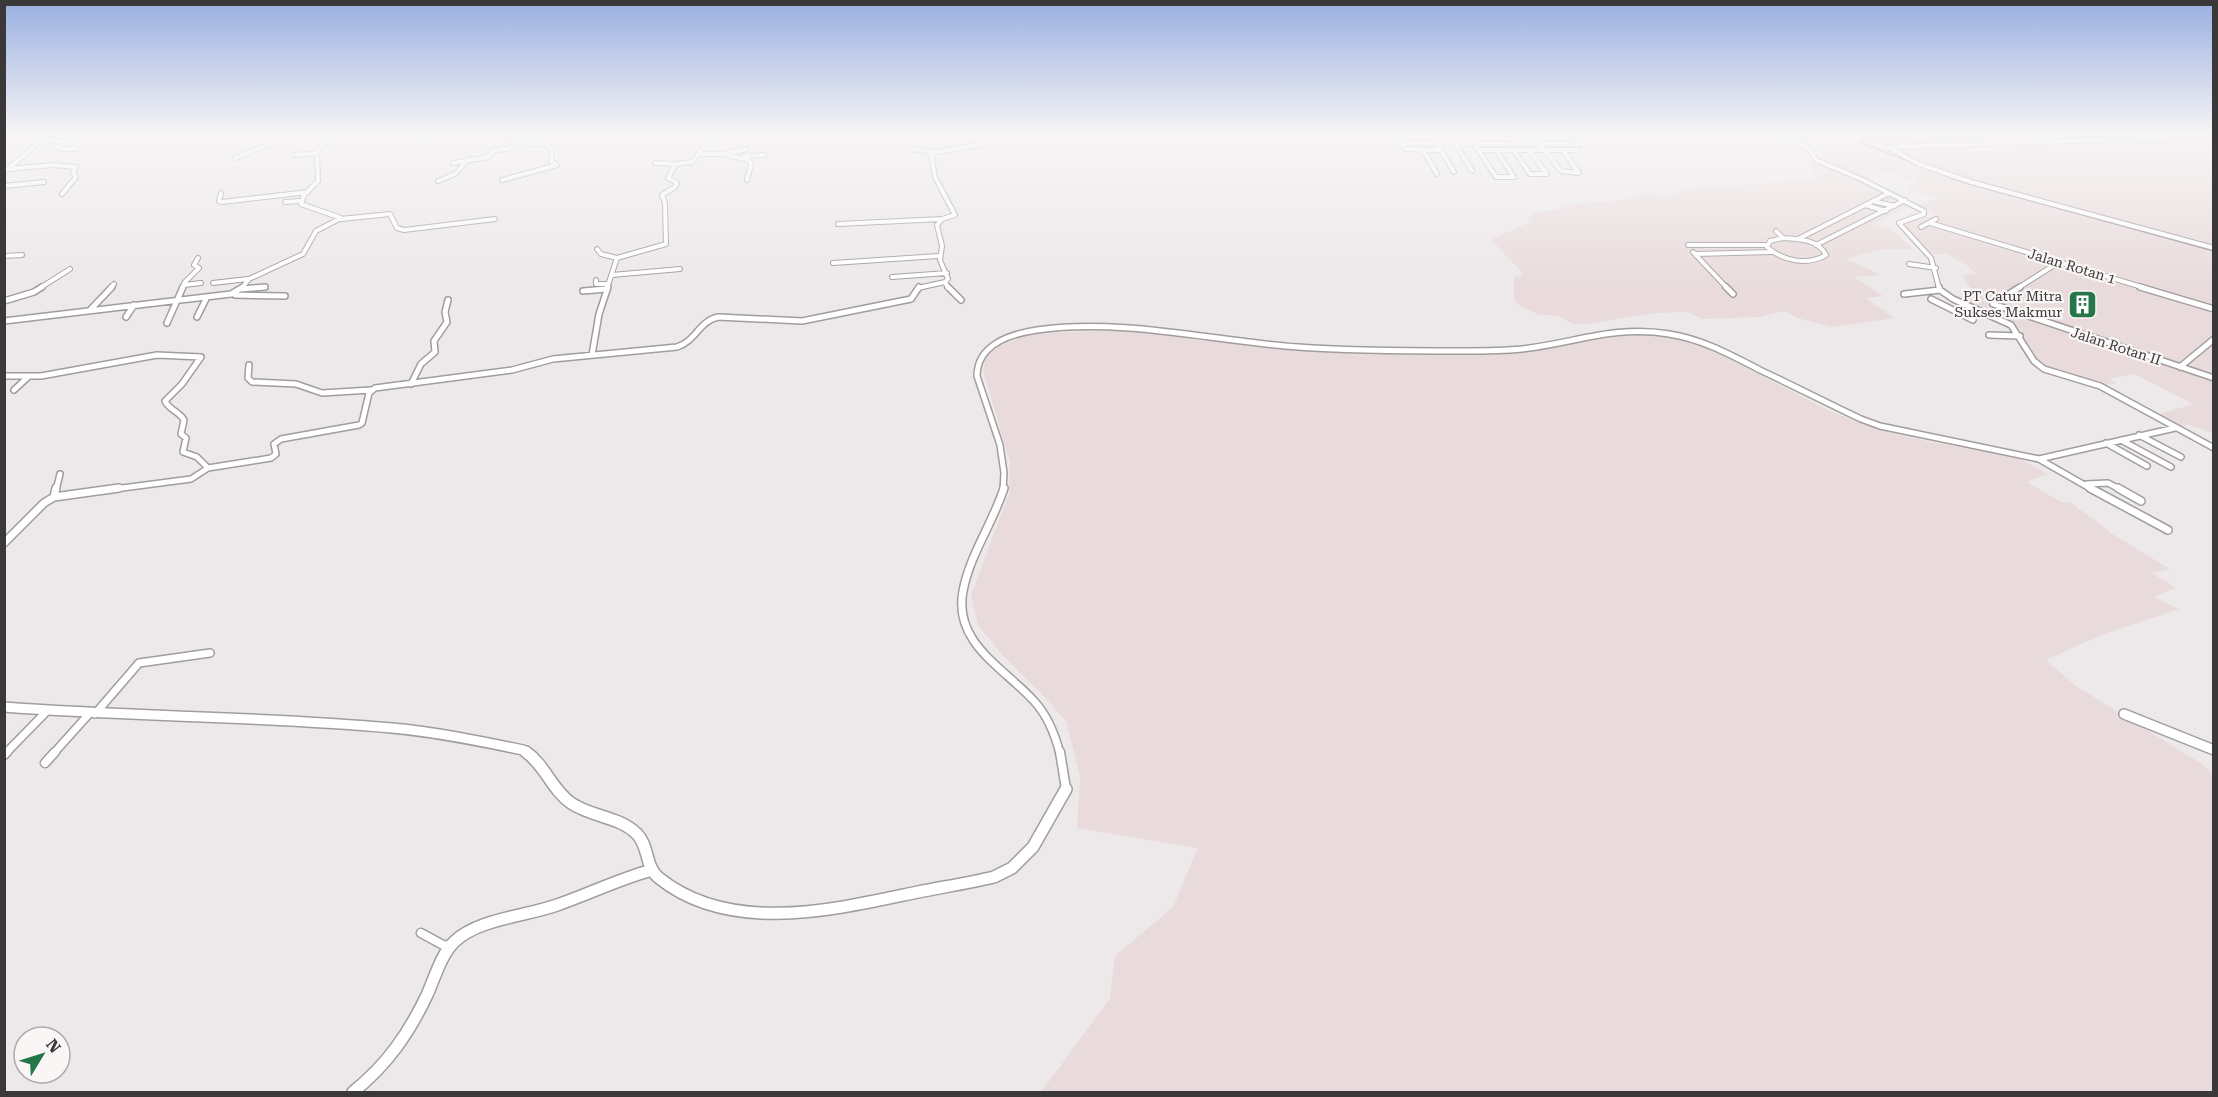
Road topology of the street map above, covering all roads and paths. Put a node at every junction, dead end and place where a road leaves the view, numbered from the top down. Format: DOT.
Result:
graph roads {
  1 [pos="22,184"];
  2 [pos="70,184"];
  3 [pos="315,184"];
  4 [pos="676,184"];
  5 [pos="940,184"];
  6 [pos="1868,184"];
  7 [pos="1982,184"];
  8 [pos="4,186"];
  9 [pos="308,192"];
  10 [pos="1888,193"];
  11 [pos="62,194"];
  12 [pos="221,194"];
  13 [pos="1905,200"];
  14 [pos="300,201"];
  15 [pos="1873,201"];
  16 [pos="285,202"];
  17 [pos="1865,205"];
  18 [pos="1894,206"];
  19 [pos="1886,211"];
  20 [pos="341,219"];
  21 [pos="495,219"];
  22 [pos="942,219"];
  23 [pos="1936,219"];
  24 [pos="1930,223"];
  25 [pos="838,224"];
  26 [pos="1921,227"];
  27 [pos="1776,231"];
  28 [pos="1783,238"];
  29 [pos="1798,239"];
  30 [pos="1816,244"];
  31 [pos="1766,245"];
  32 [pos="2214,248"];
  33 [pos="597,249"];
  34 [pos="1773,252"];
  35 [pos="1695,254"];
  36 [pos="22,255"];
  37 [pos="4,256"];
  38 [pos="938,256"];
  39 [pos="198,258"];
  40 [pos="617,258"];
  41 [pos="2059,262"];
  42 [pos="833,263"];
  43 [pos="1909,264"];
  44 [pos="1936,268"];
  45 [pos="70,269"];
  46 [pos="680,269"];
  47 [pos="947,273"];
  48 [pos="612,275"];
  49 [pos="892,277"];
  50 [pos="249,279"];
  51 [pos="596,280"];
  52 [pos="945,282"];
  53 [pos="201,283"];
  54 [pos="213,283"];
  55 [pos="114,284"];
  56 [pos="184,285"];
  57 [pos="607,286"];
  58 [pos="265,287"];
  59 [pos="241,290"];
  60 [pos="1940,290"];
  61 [pos="583,291"];
  62 [pos="231,294"];
  63 [pos="1733,294"];
  64 [pos="1904,294"];
  65 [pos="285,296"];
  66 [pos="207,297"];
  67 [pos="1931,299"];
  68 [pos="176,300"];
  69 [pos="448,300"];
  70 [pos="961,300"];
  71 [pos="4,301"];
  72 [pos="1959,302"];
  73 [pos="134,305"];
  74 [pos="1944,306"];
  75 [pos="2214,309"];
  76 [pos="91,310"];
  77 [pos="126,317"];
  78 [pos="197,317"];
  79 [pos="1973,320"];
  80 [pos="4,321"];
  81 [pos="167,322"];
  82 [pos="1989,335"];
  83 [pos="2020,336"];
  84 [pos="2214,339"];
  85 [pos="592,355"];
  86 [pos="249,365"];
  87 [pos="2180,367"];
  88 [pos="4,376"];
  89 [pos="28,377"];
  90 [pos="2214,378"];
  91 [pos="411,384"];
  92 [pos="336,386"];
  93 [pos="373,389"];
  94 [pos="14,390"];
  95 [pos="342,393"];
  96 [pos="2175,428"];
  97 [pos="2139,435"];
  98 [pos="2120,439"];
  99 [pos="2106,443"];
  100 [pos="2214,448"];
  101 [pos="2181,457"];
  102 [pos="2039,459"];
  103 [pos="2147,466"];
  104 [pos="2171,466"];
  105 [pos="208,468"];
  106 [pos="60,474"];
  107 [pos="2085,484"];
  108 [pos="54,497"];
  109 [pos="2141,501"];
  110 [pos="2168,530"];
  111 [pos="4,543"];
  112 [pos="210,653"];
  113 [pos="4,706"];
  114 [pos="47,711"];
  115 [pos="92,714"];
  116 [pos="2124,714"];
  117 [pos="2214,750"];
  118 [pos="4,755"];
  119 [pos="45,763"];
  120 [pos="1066,789"];
  121 [pos="652,870"];
  122 [pos="421,933"];
  123 [pos="451,946"];
  124 [pos="353,1092"];
  1 -- 8 [label="street"];
  2 -- 11 [label="street"];
  3 -- 9 [label="street"];
  4 -- 40 [label="street"];
  5 -- 22 [label="street"];
  6 -- 10 [label="street"];
  7 -- 32 [label="street"];
  9 -- 12 [label="street"];
  9 -- 14 [label="street"];
  10 -- 13 [label="street"];
  10 -- 15 [label="street"];
  13 -- 18 [label="street"];
  13 -- 44 [label="street"];
  14 -- 16 [label="street"];
  14 -- 20 [label="street"];
  15 -- 17 [label="street"];
  15 -- 18 [label="street"];
  17 -- 19 [label="street"];
  17 -- 29 [label="street"];
  18 -- 19 [label="street"];
  19 -- 30 [label="street"];
  20 -- 21 [label="street"];
  20 -- 50 [label="street"];
  22 -- 25 [label="street"];
  22 -- 38 [label="street"];
  23 -- 24 [label="street"];
  24 -- 26 [label="street"];
  24 -- 41 [label="street, Jalan Rotan 1"];
  27 -- 28 [label="street"];
  28 -- 29 [label="street"];
  28 -- 31 [label="street"];
  29 -- 30 [label="street"];
  30 -- 34 [label="street"];
  31 -- 34 [label="street"];
  31 -- 35 [label="street"];
  33 -- 40 [label="street"];
  34 -- 35 [label="street"];
  35 -- 63 [label="street"];
  36 -- 37 [label="street"];
  38 -- 42 [label="street"];
  38 -- 47 [label="street"];
  39 -- 56 [label="street"];
  40 -- 48 [label="street"];
  41 -- 75 [label="street, Jalan Rotan 1"];
  41 -- 87 [label="street, Jalan Rotan II"];
  43 -- 44 [label="street"];
  44 -- 60 [label="street"];
  45 -- 71 [label="street"];
  46 -- 48 [label="street"];
  47 -- 49 [label="street"];
  47 -- 52 [label="street"];
  48 -- 57 [label="street"];
  50 -- 54 [label="street"];
  50 -- 59 [label="street"];
  51 -- 57 [label="street"];
  52 -- 70 [label="street"];
  52 -- 85 [label="street"];
  53 -- 56 [label="street"];
  55 -- 76 [label="street"];
  56 -- 68 [label="street"];
  57 -- 61 [label="street"];
  57 -- 85 [label="street"];
  58 -- 59 [label="street"];
  59 -- 62 [label="street"];
  60 -- 64 [label="street"];
  60 -- 72 [label="street"];
  62 -- 65 [label="street"];
  62 -- 66 [label="street"];
  66 -- 68 [label="street"];
  66 -- 78 [label="street"];
  67 -- 74 [label="street"];
  68 -- 73 [label="street"];
  68 -- 81 [label="street"];
  69 -- 91 [label="street"];
  72 -- 74 [label="street"];
  72 -- 83 [label="street"];
  73 -- 76 [label="street"];
  73 -- 77 [label="street"];
  74 -- 79 [label="street"];
  76 -- 80 [label="street"];
  82 -- 83 [label="street"];
  83 -- 96 [label="street"];
  84 -- 87 [label="street"];
  85 -- 91 [label="street"];
  86 -- 95 [label="street"];
  87 -- 90 [label="street, Jalan Rotan II"];
  88 -- 89 [label="street"];
  89 -- 94 [label="street"];
  89 -- 105 [label="street"];
  91 -- 93 [label="street"];
  92 -- 95 [label="street"];
  93 -- 95 [label="street"];
  93 -- 105 [label="street"];
  96 -- 97 [label="street"];
  96 -- 100 [label="street"];
  97 -- 98 [label="street"];
  97 -- 101 [label="street"];
  98 -- 99 [label="street"];
  98 -- 104 [label="street"];
  99 -- 102 [label="street"];
  99 -- 103 [label="street"];
  102 -- 107 [label="street"];
  102 -- 120 [label="street"];
  105 -- 108 [label="street"];
  106 -- 108 [label="street"];
  107 -- 109 [label="street"];
  107 -- 110 [label="street"];
  108 -- 111 [label="street"];
  112 -- 115 [label="street"];
  113 -- 114 [label="street"];
  114 -- 115 [label="street"];
  114 -- 118 [label="street"];
  115 -- 119 [label="street"];
  115 -- 121 [label="street"];
  116 -- 117 [label="street"];
  120 -- 121 [label="street"];
  121 -- 123 [label="street"];
  122 -- 123 [label="street"];
  123 -- 124 [label="street"];
}
